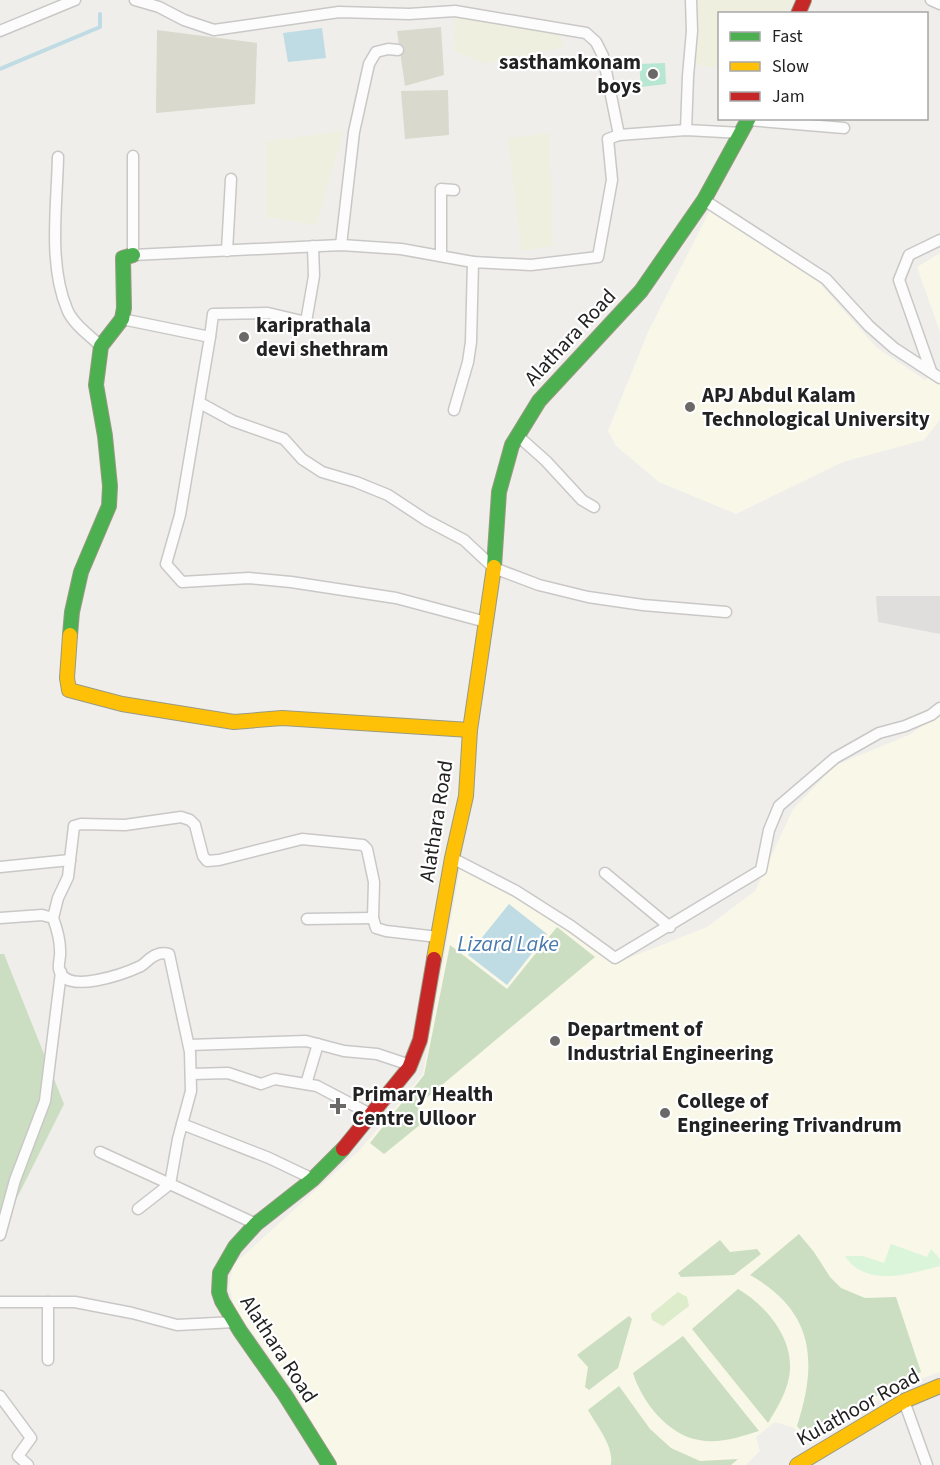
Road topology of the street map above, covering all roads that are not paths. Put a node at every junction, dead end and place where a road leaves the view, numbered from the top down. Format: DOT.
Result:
graph roads {
  1 [pos="75,0"];
  2 [pos="135,0"];
  3 [pos="691,0"];
  4 [pos="931,0"];
  5 [pos="940,4"];
  6 [pos="0,31"];
  7 [pos="398,50"];
  8 [pos="748,120"];
  9 [pos="759,120"];
  10 [pos="844,128"];
  11 [pos="687,130"];
  12 [pos="742,133"];
  13 [pos="618,135"];
  14 [pos="133,156"];
  15 [pos="58,157"];
  16 [pos="231,179"];
  17 [pos="454,190"];
  18 [pos="704,200"];
  19 [pos="940,240"];
  20 [pos="341,245"];
  21 [pos="313,246"];
  22 [pos="227,251"];
  23 [pos="133,255"];
  24 [pos="441,256"];
  25 [pos="473,262"];
  26 [pos="122,319"];
  27 [pos="210,337"];
  28 [pos="101,346"];
  29 [pos="936,375"];
  30 [pos="200,404"];
  31 [pos="454,410"];
  32 [pos="518,436"];
  33 [pos="594,507"];
  34 [pos="494,568"];
  35 [pos="726,612"];
  36 [pos="486,622"];
  37 [pos="940,708"];
  38 [pos="470,730"];
  39 [pos="452,858"];
  40 [pos="70,860"];
  41 [pos="0,867"];
  42 [pos="605,873"];
  43 [pos="0,918"];
  44 [pos="53,918"];
  45 [pos="373,918"];
  46 [pos="308,919"];
  47 [pos="670,927"];
  48 [pos="438,937"];
  49 [pos="61,972"];
  50 [pos="318,1044"];
  51 [pos="189,1045"];
  52 [pos="410,1065"];
  53 [pos="191,1074"];
  54 [pos="306,1084"];
  55 [pos="372,1115"];
  56 [pos="182,1124"];
  57 [pos="100,1152"];
  58 [pos="313,1179"];
  59 [pos="170,1184"];
  60 [pos="138,1209"];
  61 [pos="256,1224"];
  62 [pos="0,1235"];
  63 [pos="0,1302"];
  64 [pos="48,1302"];
  65 [pos="235,1322"];
  66 [pos="48,1360"];
  67 [pos="940,1386"];
  68 [pos="0,1396"];
  69 [pos="904,1401"];
  70 [pos="28,1465"];
  71 [pos="329,1465"];
  72 [pos="797,1465"];
  73 [pos="927,1465"];
  1 -- 6 [label="street"];
  2 -- 13 [label="street"];
  3 -- 11 [label="street"];
  4 -- 5 [label="street"];
  7 -- 20 [label="street"];
  8 -- 12 [label="street, Alathara Road"];
  9 -- 10 [label="street"];
  11 -- 12 [label="street"];
  11 -- 13 [label="street"];
  12 -- 18 [label="street, Alathara Road"];
  13 -- 25 [label="street"];
  14 -- 23 [label="street"];
  15 -- 28 [label="street"];
  16 -- 22 [label="street"];
  17 -- 24 [label="street"];
  18 -- 29 [label="street"];
  18 -- 32 [label="street, Alathara Road"];
  19 -- 29 [label="street"];
  20 -- 21 [label="street"];
  20 -- 24 [label="street"];
  21 -- 22 [label="street"];
  21 -- 27 [label="street"];
  22 -- 23 [label="street"];
  23 -- 26 [label="street"];
  24 -- 25 [label="street"];
  25 -- 31 [label="street"];
  26 -- 27 [label="street"];
  26 -- 28 [label="street"];
  27 -- 30 [label="street"];
  28 -- 38 [label="street"];
  30 -- 34 [label="street"];
  30 -- 36 [label="street"];
  32 -- 33 [label="street"];
  32 -- 34 [label="street, Alathara Road"];
  34 -- 35 [label="street"];
  34 -- 36 [label="street, Alathara Road"];
  36 -- 38 [label="street, Alathara Road"];
  37 -- 47 [label="street"];
  38 -- 39 [label="street, Alathara Road"];
  39 -- 47 [label="street"];
  39 -- 48 [label="street, Alathara Road"];
  40 -- 41 [label="street"];
  40 -- 44 [label="street"];
  40 -- 45 [label="street"];
  42 -- 47 [label="street"];
  43 -- 44 [label="street"];
  44 -- 49 [label="street"];
  45 -- 46 [label="street"];
  45 -- 48 [label="street"];
  48 -- 52 [label="street, Alathara Road"];
  49 -- 51 [label="street"];
  49 -- 62 [label="street"];
  50 -- 51 [label="street"];
  50 -- 52 [label="street"];
  50 -- 54 [label="street"];
  51 -- 53 [label="street"];
  52 -- 55 [label="street, Alathara Road"];
  53 -- 54 [label="street"];
  53 -- 56 [label="street"];
  54 -- 55 [label="street"];
  55 -- 58 [label="street, Alathara Road"];
  56 -- 58 [label="street"];
  56 -- 59 [label="street"];
  57 -- 59 [label="street"];
  58 -- 61 [label="street, Alathara Road"];
  59 -- 60 [label="street"];
  59 -- 61 [label="street"];
  61 -- 65 [label="street, Alathara Road"];
  63 -- 64 [label="street"];
  64 -- 65 [label="street"];
  64 -- 66 [label="street"];
  65 -- 71 [label="street, Alathara Road"];
  67 -- 69 [label="street, Kulathoor Road"];
  68 -- 70 [label="street"];
  69 -- 72 [label="street, Kulathoor Road"];
  69 -- 73 [label="street"];
}
